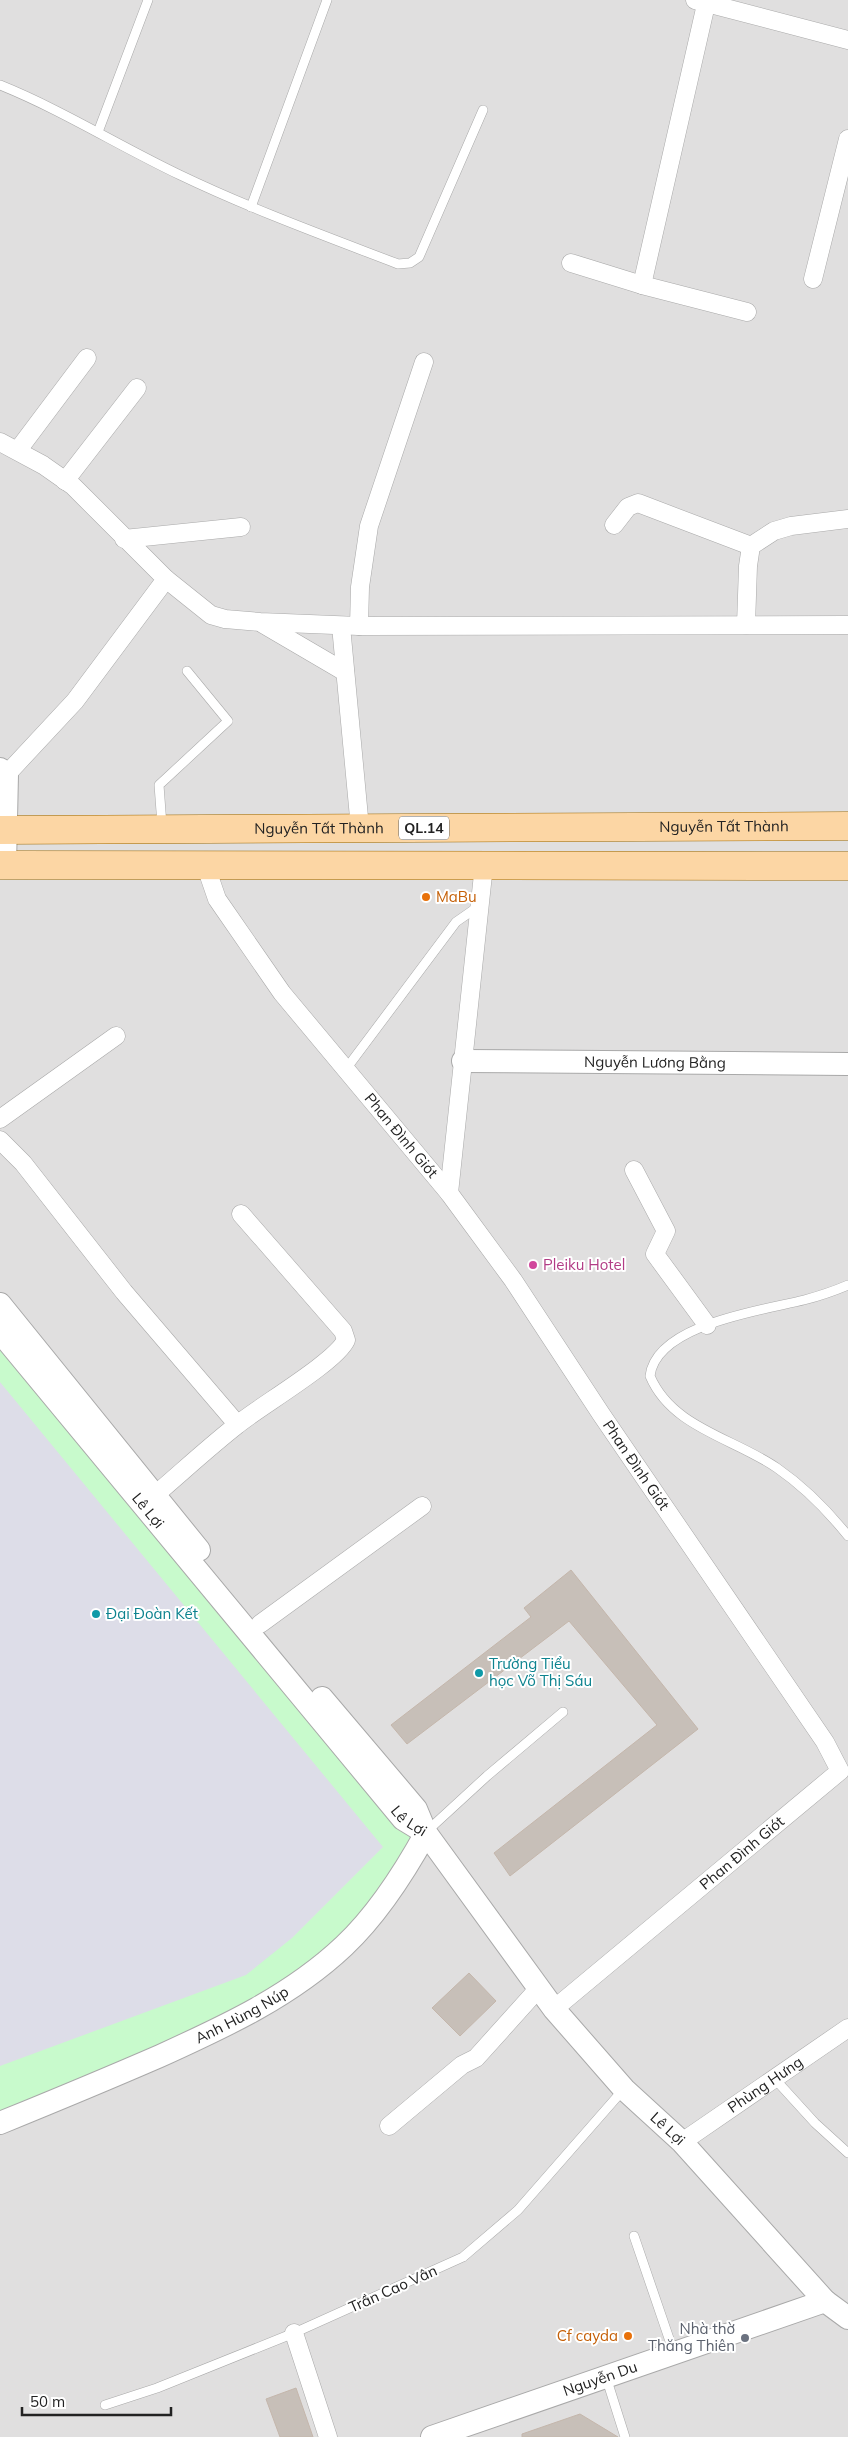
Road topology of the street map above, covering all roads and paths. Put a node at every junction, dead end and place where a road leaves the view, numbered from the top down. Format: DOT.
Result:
graph roads {
  1 [pos="148,0"];
  2 [pos="327,0"];
  3 [pos="702,1"];
  4 [pos="848,40"];
  5 [pos="0,85"];
  6 [pos="483,110"];
  7 [pos="98,132"];
  8 [pos="848,139"];
  9 [pos="251,207"];
  10 [pos="571,263"];
  11 [pos="813,279"];
  12 [pos="642,285"];
  13 [pos="747,312"];
  14 [pos="87,358"];
  15 [pos="424,362"];
  16 [pos="137,388"];
  17 [pos="0,442"];
  18 [pos="18,450"];
  19 [pos="65,481"];
  20 [pos="848,519"];
  21 [pos="614,525"];
  22 [pos="241,527"];
  23 [pos="124,539"];
  24 [pos="751,546"];
  25 [pos="166,578"];
  26 [pos="260,622"];
  27 [pos="746,625"];
  28 [pos="848,625"];
  29 [pos="341,626"];
  30 [pos="359,626"];
  31 [pos="186,671"];
  32 [pos="345,672"];
  33 [pos="3,772"];
  34 [pos="848,826"];
  35 [pos="162,828"];
  36 [pos="360,828"];
  37 [pos="3,830"];
  38 [pos="3,865"];
  39 [pos="484,865"];
  40 [pos="848,866"];
  41 [pos="206,867"];
  42 [pos="479,906"];
  43 [pos="116,1036"];
  44 [pos="463,1061"];
  45 [pos="848,1064"];
  46 [pos="346,1069"];
  47 [pos="0,1119"];
  48 [pos="0,1140"];
  49 [pos="634,1170"];
  50 [pos="449,1192"];
  51 [pos="241,1214"];
  52 [pos="848,1285"];
  53 [pos="0,1304"];
  54 [pos="707,1325"];
  55 [pos="0,1332"];
  56 [pos="237,1424"];
  57 [pos="149,1500"];
  58 [pos="422,1506"];
  59 [pos="848,1536"];
  60 [pos="260,1624"];
  61 [pos="563,1712"];
  62 [pos="844,1775"];
  63 [pos="426,1833"];
  64 [pos="538,1989"];
  65 [pos="554,2009"];
  66 [pos="848,2028"];
  67 [pos="774,2078"];
  68 [pos="624,2089"];
  69 [pos="0,2123"];
  70 [pos="389,2126"];
  71 [pos="682,2142"];
  72 [pos="848,2153"];
  73 [pos="634,2236"];
  74 [pos="824,2302"];
  75 [pos="848,2318"];
  76 [pos="294,2333"];
  77 [pos="674,2353"];
  78 [pos="606,2376"];
  79 [pos="105,2405"];
  80 [pos="328,2437"];
  81 [pos="432,2437"];
  82 [pos="625,2437"];
  1 -- 7 [label="lane"];
  2 -- 9 [label="lane"];
  3 -- 4 [label="street"];
  3 -- 12 [label="street"];
  5 -- 7 [label="lane"];
  6 -- 9 [label="lane"];
  7 -- 9 [label="lane"];
  8 -- 11 [label="street"];
  10 -- 12 [label="street"];
  12 -- 13 [label="street"];
  14 -- 18 [label="street"];
  15 -- 30 [label="street"];
  16 -- 19 [label="street"];
  17 -- 18 [label="street"];
  18 -- 19 [label="street"];
  19 -- 23 [label="street"];
  20 -- 24 [label="street"];
  21 -- 24 [label="street"];
  22 -- 23 [label="street"];
  23 -- 25 [label="street"];
  24 -- 27 [label="street"];
  25 -- 26 [label="street"];
  25 -- 33 [label="street"];
  26 -- 29 [label="street"];
  26 -- 32 [label="street"];
  27 -- 28 [label="street"];
  27 -- 30 [label="street"];
  29 -- 30 [label="street"];
  29 -- 32 [label="street"];
  31 -- 35 [label="lane"];
  32 -- 36 [label="street"];
  33 -- 37 [label="street"];
  34 -- 36 [label="main road, Nguyễn Tất Thành / QL.14"];
  35 -- 36 [label="main road, Nguyễn Tất Thành / QL.14"];
  35 -- 37 [label="main road, Nguyễn Tất Thành / QL.14"];
  37 -- 38 [label="street"];
  38 -- 41 [label="main road"];
  39 -- 40 [label="main road"];
  39 -- 41 [label="main road"];
  39 -- 42 [label="street"];
  41 -- 46 [label="street, Phan Đình Giót"];
  42 -- 44 [label="street"];
  42 -- 46 [label="lane"];
  43 -- 47 [label="street"];
  44 -- 45 [label="street, Nguyễn Lương Bằng"];
  44 -- 50 [label="street"];
  46 -- 50 [label="street, Phan Đình Giót"];
  48 -- 56 [label="street"];
  49 -- 54 [label="street"];
  50 -- 62 [label="street, Phan Đình Giót"];
  51 -- 56 [label="street"];
  52 -- 54 [label="lane"];
  53 -- 57 [label="street"];
  54 -- 59 [label="lane"];
  55 -- 57 [label="street, Lê Lợi"];
  56 -- 57 [label="street"];
  57 -- 60 [label="street"];
  57 -- 63 [label="street, Lê Lợi"];
  58 -- 60 [label="street"];
  60 -- 63 [label="street"];
  61 -- 63 [label="lane"];
  62 -- 65 [label="street, Phan Đình Giót"];
  63 -- 64 [label="street, Lê Lợi"];
  63 -- 69 [label="street, Anh Hùng Núp"];
  64 -- 65 [label="street, Lê Lợi"];
  64 -- 70 [label="street"];
  65 -- 68 [label="street, Lê Lợi"];
  66 -- 67 [label="street, Phùng Hưng"];
  67 -- 71 [label="street, Phùng Hưng"];
  67 -- 72 [label="lane"];
  68 -- 71 [label="street, Lê Lợi"];
  68 -- 76 [label="lane, Trần Cao Vân"];
  71 -- 74 [label="street, Lê Lợi"];
  73 -- 77 [label="lane"];
  74 -- 75 [label="street, Lê Lợi"];
  74 -- 77 [label="street, Nguyễn Du"];
  76 -- 79 [label="lane, Trần Cao Vân"];
  76 -- 80 [label="street"];
  77 -- 78 [label="street, Nguyễn Du"];
  78 -- 81 [label="street, Nguyễn Du"];
  78 -- 82 [label="lane"];
}
